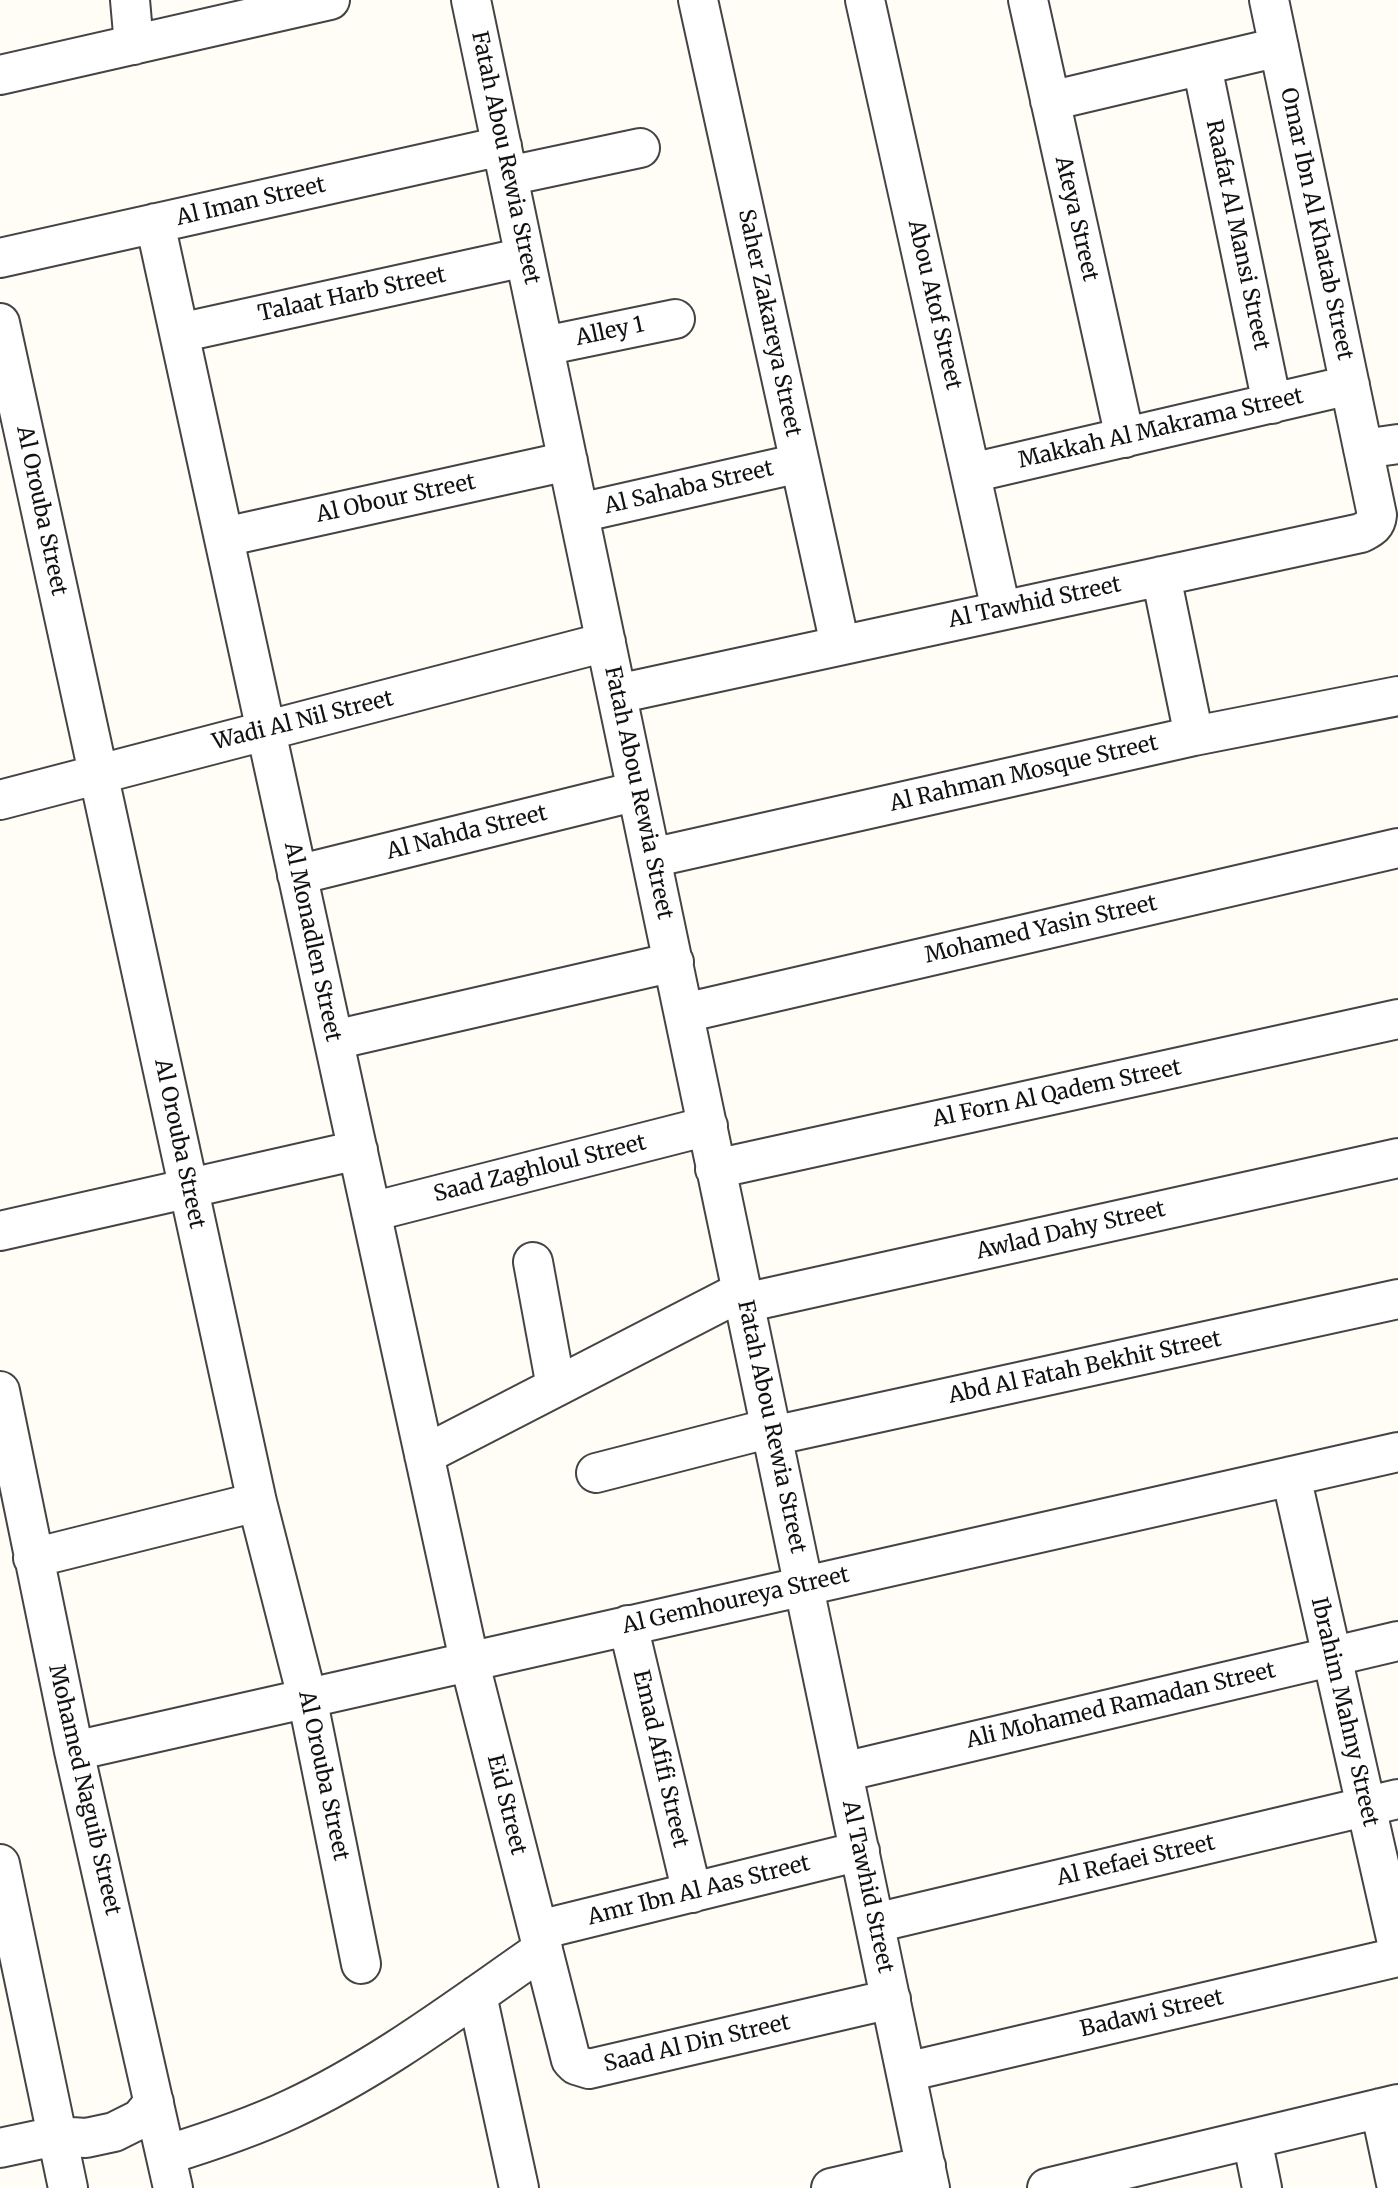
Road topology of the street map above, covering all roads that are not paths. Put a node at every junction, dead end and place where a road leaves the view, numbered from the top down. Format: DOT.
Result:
graph roads {
  1 [pos="130,0"];
  2 [pos="330,0"];
  3 [pos="471,0"];
  4 [pos="698,0"];
  5 [pos="865,0"];
  6 [pos="1028,0"];
  7 [pos="1269,0"];
  8 [pos="134,45"];
  9 [pos="1279,47"];
  10 [pos="1202,66"];
  11 [pos="0,75"];
  12 [pos="1050,101"];
  13 [pos="640,148"];
  14 [pos="505,161"];
  15 [pos="155,223"];
  16 [pos="525,257"];
  17 [pos="0,258"];
  18 [pos="675,319"];
  19 [pos="0,323"];
  20 [pos="179,333"];
  21 [pos="544,346"];
  22 [pos="1350,385"];
  23 [pos="1272,404"];
  24 [pos="1125,438"];
  25 [pos="1380,446"];
  26 [pos="568,461"];
  27 [pos="800,463"];
  28 [pos="971,473"];
  29 [pos="579,513"];
  30 [pos="224,537"];
  31 [pos="1161,576"];
  32 [pos="1001,610"];
  33 [pos="606,642"];
  34 [pos="840,645"];
  35 [pos="617,694"];
  36 [pos="1398,696"];
  37 [pos="266,730"];
  38 [pos="1194,736"];
  39 [pos="99,773"];
  40 [pos="637,791"];
  41 [pos="0,800"];
  42 [pos="1398,848"];
  43 [pos="651,858"];
  44 [pos="297,875"];
  45 [pos="674,962"];
  46 [pos="684,1013"];
  47 [pos="1398,1019"];
  48 [pos="334,1040"];
  49 [pos="708,1126"];
  50 [pos="358,1150"];
  51 [pos="1398,1158"];
  52 [pos="715,1169"];
  53 [pos="189,1189"];
  54 [pos="371,1212"];
  55 [pos="0,1231"];
  56 [pos="533,1262"];
  57 [pos="743,1297"];
  58 [pos="1398,1299"];
  59 [pos="556,1387"];
  60 [pos="0,1391"];
  61 [pos="772,1432"];
  62 [pos="1398,1452"];
  63 [pos="424,1455"];
  64 [pos="596,1473"];
  65 [pos="1291,1476"];
  66 [pos="257,1502"];
  67 [pos="33,1558"];
  68 [pos="804,1585"];
  69 [pos="628,1625"];
  70 [pos="1398,1641"];
  71 [pos="1332,1657"];
  72 [pos="469,1660"];
  73 [pos="307,1697"];
  74 [pos="74,1751"];
  75 [pos="843,1772"];
  76 [pos="1382,1803"];
  77 [pos="860,1851"];
  78 [pos="0,1864"];
  79 [pos="692,1893"];
  80 [pos="875,1923"];
  81 [pos="541,1940"];
  82 [pos="1398,1947"];
  83 [pos="1398,1957"];
  84 [pos="361,1964"];
  85 [pos="477,1995"];
  86 [pos="891,1999"];
  87 [pos="14,2003"];
  88 [pos="906,2072"];
  89 [pos="154,2102"];
  90 [pos="1389,2106"];
  91 [pos="56,2136"];
  92 [pos="1252,2139"];
  93 [pos="0,2148"];
  94 [pos="170,2172"];
  95 [pos="928,2177"];
  96 [pos="1099,2182"];
  97 [pos="68,2188"];
  98 [pos="519,2188"];
  99 [pos="831,2188"];
  100 [pos="1047,2188"];
  101 [pos="1262,2188"];
  102 [pos="1397,2188"];
  1 -- 8 [label="street"];
  2 -- 8 [label="street"];
  3 -- 14 [label="street, Fatah Abou Rewia Street"];
  4 -- 27 [label="street, Saher Zakareya Street"];
  5 -- 28 [label="street, Abou Atof Street"];
  6 -- 12 [label="street, Ateya Street"];
  7 -- 9 [label="street, Omar Ibn Al Khatab Street"];
  8 -- 11 [label="street"];
  9 -- 10 [label="street"];
  9 -- 22 [label="street, Omar Ibn Al Khatab Street"];
  10 -- 12 [label="street"];
  10 -- 23 [label="street, Raafat Al Mansi Street"];
  12 -- 24 [label="street, Ateya Street"];
  13 -- 14 [label="street, Al Iman Street"];
  14 -- 15 [label="street, Al Iman Street"];
  14 -- 16 [label="street, Fatah Abou Rewia Street"];
  15 -- 17 [label="street, Al Iman Street"];
  15 -- 20 [label="street, Al Monadlen Street"];
  16 -- 20 [label="street, Talaat Harb Street"];
  16 -- 21 [label="street, Fatah Abou Rewia Street"];
  18 -- 21 [label="street, Alley 1"];
  19 -- 39 [label="street, Al Orouba Street"];
  20 -- 30 [label="street, Al Monadlen Street"];
  21 -- 26 [label="street, Fatah Abou Rewia Street"];
  22 -- 23 [label="street, Makkah Al Makrama Street"];
  22 -- 25 [label="street, Omar Ibn Al Khatab Street"];
  23 -- 24 [label="street, Makkah Al Makrama Street"];
  24 -- 28 [label="street, Makkah Al Makrama Street"];
  25 -- 31 [label="street, Al Tawhid Street"];
  26 -- 29 [label="street, Fatah Abou Rewia Street"];
  26 -- 30 [label="street, Al Obour Street"];
  27 -- 29 [label="street, Al Sahaba Street"];
  27 -- 34 [label="street, Saher Zakareya Street"];
  28 -- 32 [label="street, Abou Atof Street"];
  29 -- 33 [label="street, Fatah Abou Rewia Street"];
  30 -- 37 [label="street, Al Monadlen Street"];
  31 -- 32 [label="street, Al Tawhid Street"];
  31 -- 38 [label="street"];
  32 -- 34 [label="street, Al Tawhid Street"];
  33 -- 35 [label="street, Fatah Abou Rewia Street"];
  33 -- 37 [label="street, Wadi Al Nil Street"];
  34 -- 35 [label="street, Al Tawhid Street"];
  35 -- 40 [label="street, Fatah Abou Rewia Street"];
  36 -- 38 [label="street, Al Rahman Mosque Street"];
  37 -- 39 [label="street, Wadi Al Nil Street"];
  37 -- 44 [label="street, Al Monadlen Street"];
  38 -- 43 [label="street, Al Rahman Mosque Street"];
  39 -- 41 [label="street, Wadi Al Nil Street"];
  39 -- 53 [label="street, Al Orouba Street"];
  40 -- 43 [label="street, Fatah Abou Rewia Street"];
  40 -- 44 [label="street, Al Nahda Street"];
  42 -- 46 [label="street, Mohamed Yasin Street"];
  43 -- 45 [label="street, Fatah Abou Rewia Street"];
  44 -- 48 [label="street, Al Monadlen Street"];
  45 -- 46 [label="street, Fatah Abou Rewia Street"];
  45 -- 48 [label="street"];
  46 -- 49 [label="street, Fatah Abou Rewia Street"];
  47 -- 52 [label="street, Al Forn Al Qadem Street"];
  48 -- 50 [label="street, Al Monadlen Street"];
  49 -- 52 [label="street, Fatah Abou Rewia Street"];
  49 -- 54 [label="street, Saad Zaghloul Street"];
  50 -- 53 [label="street"];
  50 -- 54 [label="street, Al Monadlen Street"];
  51 -- 57 [label="street, Awlad Dahy Street"];
  52 -- 57 [label="street, Fatah Abou Rewia Street"];
  53 -- 55 [label="street"];
  53 -- 66 [label="street, Al Orouba Street"];
  54 -- 63 [label="street, Al Monadlen Street"];
  56 -- 59 [label="street"];
  57 -- 59 [label="street, Awlad Dahy Street"];
  57 -- 61 [label="street, Fatah Abou Rewia Street"];
  58 -- 61 [label="street, Abd Al Fatah Bekhit Street"];
  59 -- 63 [label="street, Awlad Dahy Street"];
  60 -- 67 [label="street, Mohamed Naguib Street"];
  61 -- 64 [label="street, Abd Al Fatah Bekhit Street"];
  61 -- 68 [label="street, Fatah Abou Rewia Street"];
  62 -- 65 [label="street, Al Gemhoureya Street"];
  63 -- 72 [label="street, Al Monadlen Street"];
  65 -- 68 [label="street, Al Gemhoureya Street"];
  65 -- 71 [label="street, Ibrahim Mahny Street"];
  66 -- 67 [label="street"];
  66 -- 73 [label="street, Al Orouba Street"];
  67 -- 74 [label="street, Mohamed Naguib Street"];
  68 -- 69 [label="street, Al Gemhoureya Street"];
  68 -- 75 [label="street, Al Tawhid Street"];
  69 -- 72 [label="street, Al Gemhoureya Street"];
  69 -- 79 [label="street, Emad Afifi Street"];
  70 -- 71 [label="street, Ali Mohamed Ramadan Street"];
  71 -- 75 [label="street, Ali Mohamed Ramadan Street"];
  71 -- 76 [label="street, Ibrahim Mahny Street"];
  72 -- 73 [label="street, Al Gemhoureya Street"];
  72 -- 81 [label="street, Eid Street"];
  73 -- 74 [label="street, Al Gemhoureya Street"];
  73 -- 84 [label="street, Al Orouba Street"];
  74 -- 89 [label="street, Mohamed Naguib Street"];
  75 -- 77 [label="street, Al Tawhid Street"];
  76 -- 80 [label="street, Al Refaei Street"];
  76 -- 82 [label="street, Ibrahim Mahny Street"];
  77 -- 79 [label="street, Amr Ibn Al Aas Street"];
  77 -- 80 [label="street, Al Tawhid Street"];
  78 -- 87 [label="street"];
  79 -- 81 [label="street, Amr Ibn Al Aas Street"];
  80 -- 86 [label="street, Al Tawhid Street"];
  81 -- 85 [label="street"];
  81 -- 86 [label="street, Saad Al Din Street"];
  83 -- 88 [label="street, Badawi Street"];
  85 -- 94 [label="street"];
  85 -- 98 [label="street"];
  86 -- 88 [label="street, Al Tawhid Street"];
  87 -- 91 [label="street"];
  88 -- 95 [label="street, Al Tawhid Street"];
  89 -- 91 [label="street"];
  89 -- 94 [label="street, Mohamed Naguib Street"];
  90 -- 92 [label="street"];
  90 -- 102 [label="street"];
  91 -- 93 [label="street"];
  91 -- 97 [label="street"];
  92 -- 96 [label="street"];
  92 -- 101 [label="street"];
  95 -- 99 [label="street"];
  96 -- 100 [label="street"];
}
